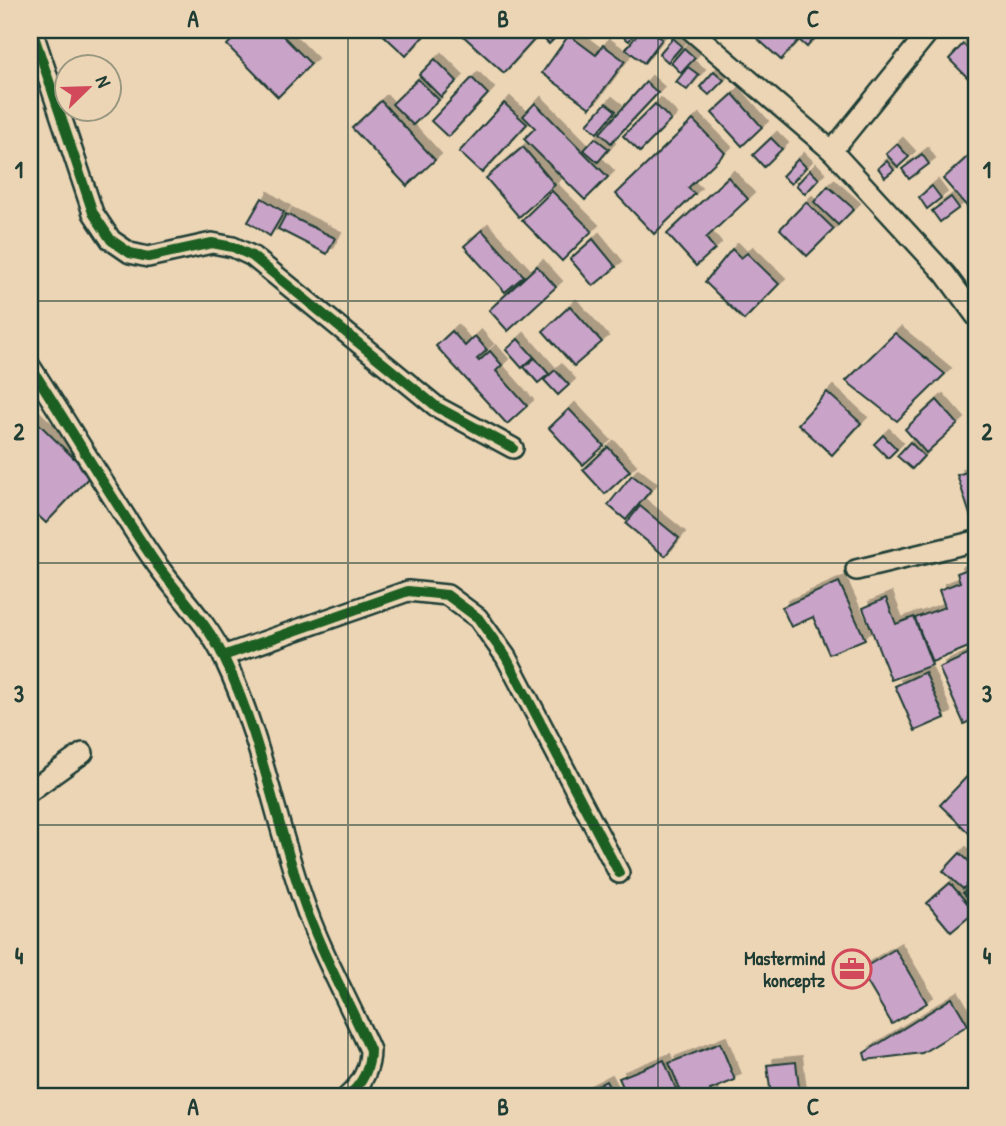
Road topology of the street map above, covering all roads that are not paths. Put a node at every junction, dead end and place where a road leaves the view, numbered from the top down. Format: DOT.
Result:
graph roads {
  1 [pos="32,30"];
  2 [pos="691,30"];
  3 [pos="930,30"];
  4 [pos="832,151"];
  5 [pos="976,316"];
  6 [pos="30,366"];
  7 [pos="513,448"];
  8 [pos="976,541"];
  9 [pos="856,570"];
  10 [pos="223,656"];
  11 [pos="83,753"];
  12 [pos="30,791"];
  13 [pos="619,873"];
  14 [pos="348,1096"];
  1 -- 7 [label="street"];
  2 -- 4 [label="street"];
  3 -- 4 [label="street"];
  4 -- 5 [label="street"];
  6 -- 10 [label="street"];
  8 -- 9 [label="street"];
  10 -- 13 [label="street"];
  10 -- 14 [label="street"];
  11 -- 12 [label="street"];
}
